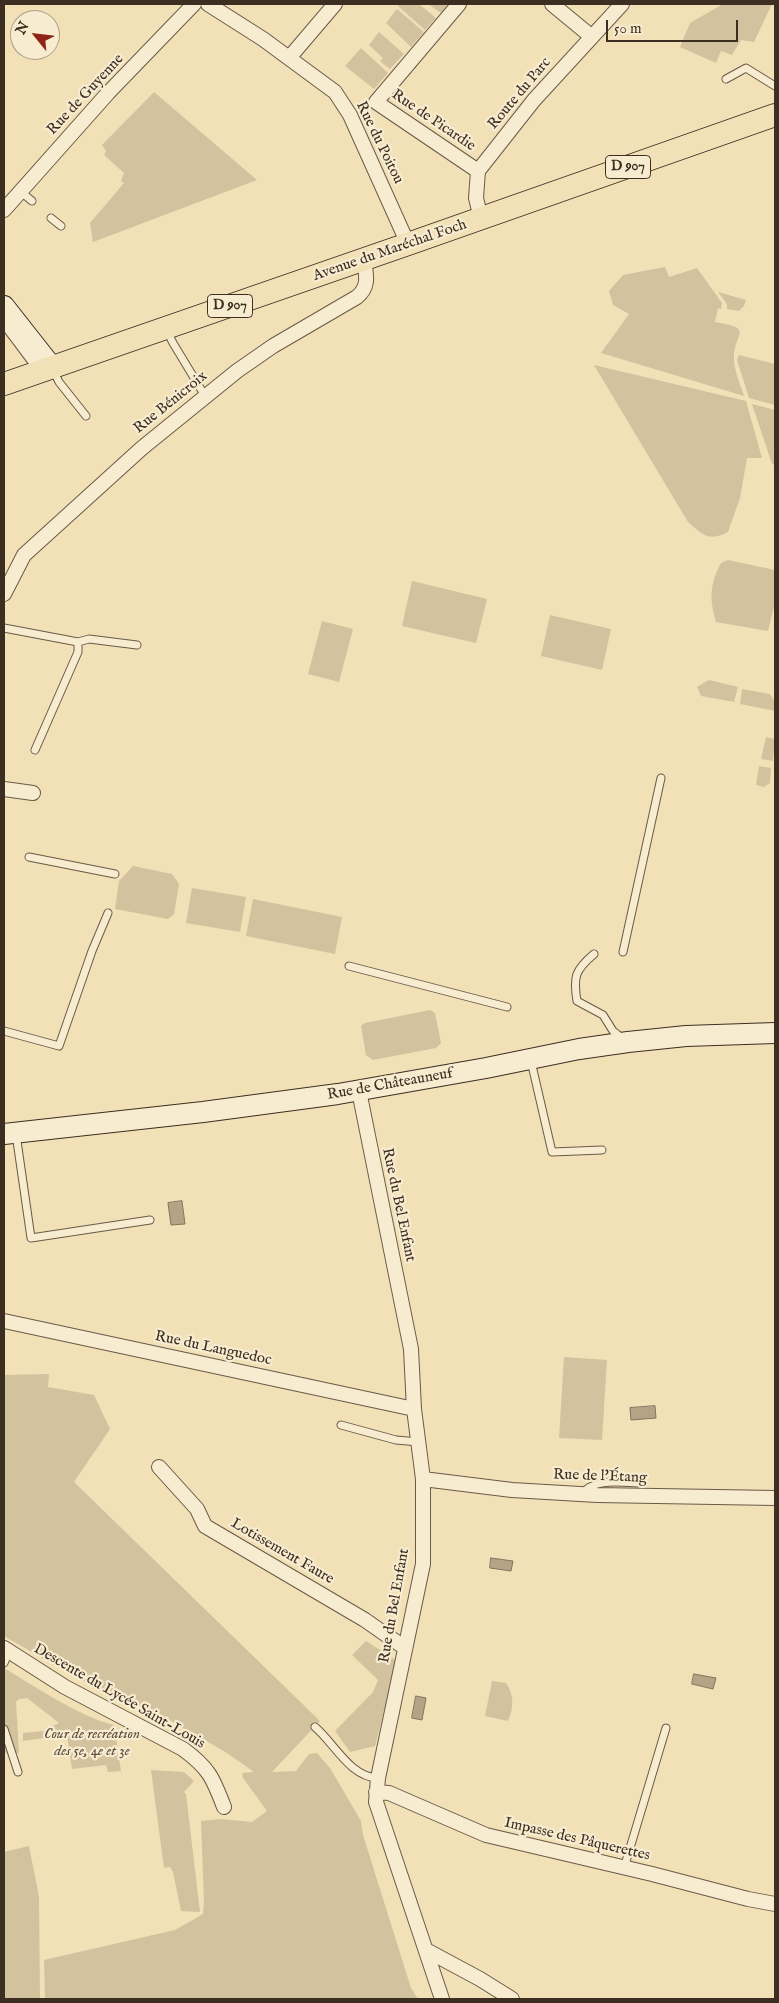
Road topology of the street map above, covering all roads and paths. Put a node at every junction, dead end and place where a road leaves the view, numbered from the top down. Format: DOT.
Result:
graph roads {
  1 [pos="194,4"];
  2 [pos="208,4"];
  3 [pos="335,4"];
  4 [pos="459,4"];
  5 [pos="552,4"];
  6 [pos="622,4"];
  7 [pos="592,37"];
  8 [pos="289,58"];
  9 [pos="726,78"];
  10 [pos="775,86"];
  11 [pos="775,115"];
  12 [pos="478,171"];
  13 [pos="20,191"];
  14 [pos="32,201"];
  15 [pos="4,210"];
  16 [pos="51,218"];
  17 [pos="481,219"];
  18 [pos="61,226"];
  19 [pos="408,244"];
  20 [pos="364,260"];
  21 [pos="4,306"];
  22 [pos="4,325"];
  23 [pos="166,328"];
  24 [pos="45,369"];
  25 [pos="7,381"];
  26 [pos="206,396"];
  27 [pos="86,416"];
  28 [pos="4,594"];
  29 [pos="4,628"];
  30 [pos="78,642"];
  31 [pos="137,645"];
  32 [pos="35,750"];
  33 [pos="661,778"];
  34 [pos="4,789"];
  35 [pos="33,793"];
  36 [pos="29,857"];
  37 [pos="116,874"];
  38 [pos="108,912"];
  39 [pos="623,952"];
  40 [pos="594,954"];
  41 [pos="349,966"];
  42 [pos="507,1007"];
  43 [pos="4,1031"];
  44 [pos="775,1033"];
  45 [pos="628,1042"];
  46 [pos="531,1059"];
  47 [pos="359,1091"];
  48 [pos="10,1134"];
  49 [pos="602,1150"];
  50 [pos="150,1220"];
  51 [pos="4,1321"];
  52 [pos="414,1408"];
  53 [pos="342,1425"];
  54 [pos="419,1442"];
  55 [pos="159,1466"];
  56 [pos="423,1480"];
  57 [pos="641,1483"];
  58 [pos="582,1494"];
  59 [pos="775,1498"];
  60 [pos="406,1648"];
  61 [pos="5,1654"];
  62 [pos="315,1727"];
  63 [pos="666,1728"];
  64 [pos="4,1729"];
  65 [pos="18,1772"];
  66 [pos="377,1785"];
  67 [pos="224,1807"];
  68 [pos="624,1868"];
  69 [pos="775,1904"];
  70 [pos="426,1950"];
  71 [pos="442,1999"];
  72 [pos="512,1999"];
  1 -- 13 [label="street, Rue de Guyenne"];
  2 -- 8 [label="street, Rue du Poitou"];
  3 -- 8 [label="street"];
  4 -- 12 [label="street, Rue de Picardie"];
  5 -- 7 [label="street"];
  6 -- 7 [label="street, Route du Parc"];
  7 -- 12 [label="street, Route du Parc"];
  8 -- 19 [label="street, Rue du Poitou"];
  9 -- 10 [label="lane"];
  11 -- 17 [label="main road, Avenue du Maréchal Foch / D 907"];
  12 -- 17 [label="street"];
  13 -- 14 [label="lane"];
  13 -- 15 [label="street, Rue de Guyenne"];
  16 -- 18 [label="lane"];
  17 -- 19 [label="main road, Avenue du Maréchal Foch / D 907"];
  19 -- 20 [label="main road, Avenue du Maréchal Foch / D 907"];
  20 -- 23 [label="main road, Avenue du Maréchal Foch / D 907"];
  20 -- 26 [label="street, Rue Bénicroix"];
  21 -- 24 [label="main road"];
  22 -- 24 [label="lane"];
  23 -- 24 [label="main road, Avenue du Maréchal Foch / D 907"];
  23 -- 26 [label="lane"];
  24 -- 25 [label="main road, Avenue du Maréchal Foch / D 907"];
  24 -- 27 [label="lane"];
  26 -- 28 [label="street, Rue Bénicroix"];
  29 -- 30 [label="lane"];
  30 -- 31 [label="lane"];
  30 -- 32 [label="lane"];
  33 -- 39 [label="lane"];
  34 -- 35 [label="street"];
  36 -- 37 [label="lane"];
  38 -- 43 [label="lane"];
  40 -- 45 [label="lane"];
  41 -- 42 [label="lane"];
  44 -- 45 [label="main road, Rue de Châteauneuf"];
  45 -- 46 [label="main road, Rue de Châteauneuf"];
  46 -- 47 [label="main road, Rue de Châteauneuf"];
  46 -- 49 [label="lane"];
  47 -- 48 [label="main road, Rue de Châteauneuf"];
  47 -- 52 [label="street, Rue du Bel Enfant"];
  48 -- 50 [label="lane"];
  51 -- 52 [label="street, Rue du Languedoc"];
  52 -- 54 [label="street, Rue du Bel Enfant"];
  53 -- 54 [label="lane"];
  54 -- 56 [label="street, Rue du Bel Enfant"];
  55 -- 60 [label="street, Lotissement Faure"];
  56 -- 58 [label="street, Rue de l'Étang"];
  56 -- 60 [label="street, Rue du Bel Enfant"];
  57 -- 58 [label="lane"];
  58 -- 59 [label="street, Rue de l'Étang"];
  60 -- 66 [label="street, Rue du Bel Enfant"];
  61 -- 67 [label="street, Descente du Lycée Saint-Louis"];
  62 -- 66 [label="lane"];
  63 -- 68 [label="lane"];
  64 -- 65 [label="lane"];
  66 -- 68 [label="street, Impasse des Pâquerettes"];
  66 -- 70 [label="street, Rue du Bel Enfant"];
  68 -- 69 [label="street, Impasse des Pâquerettes"];
  70 -- 71 [label="street, Rue du Bel Enfant"];
  70 -- 72 [label="street"];
}
